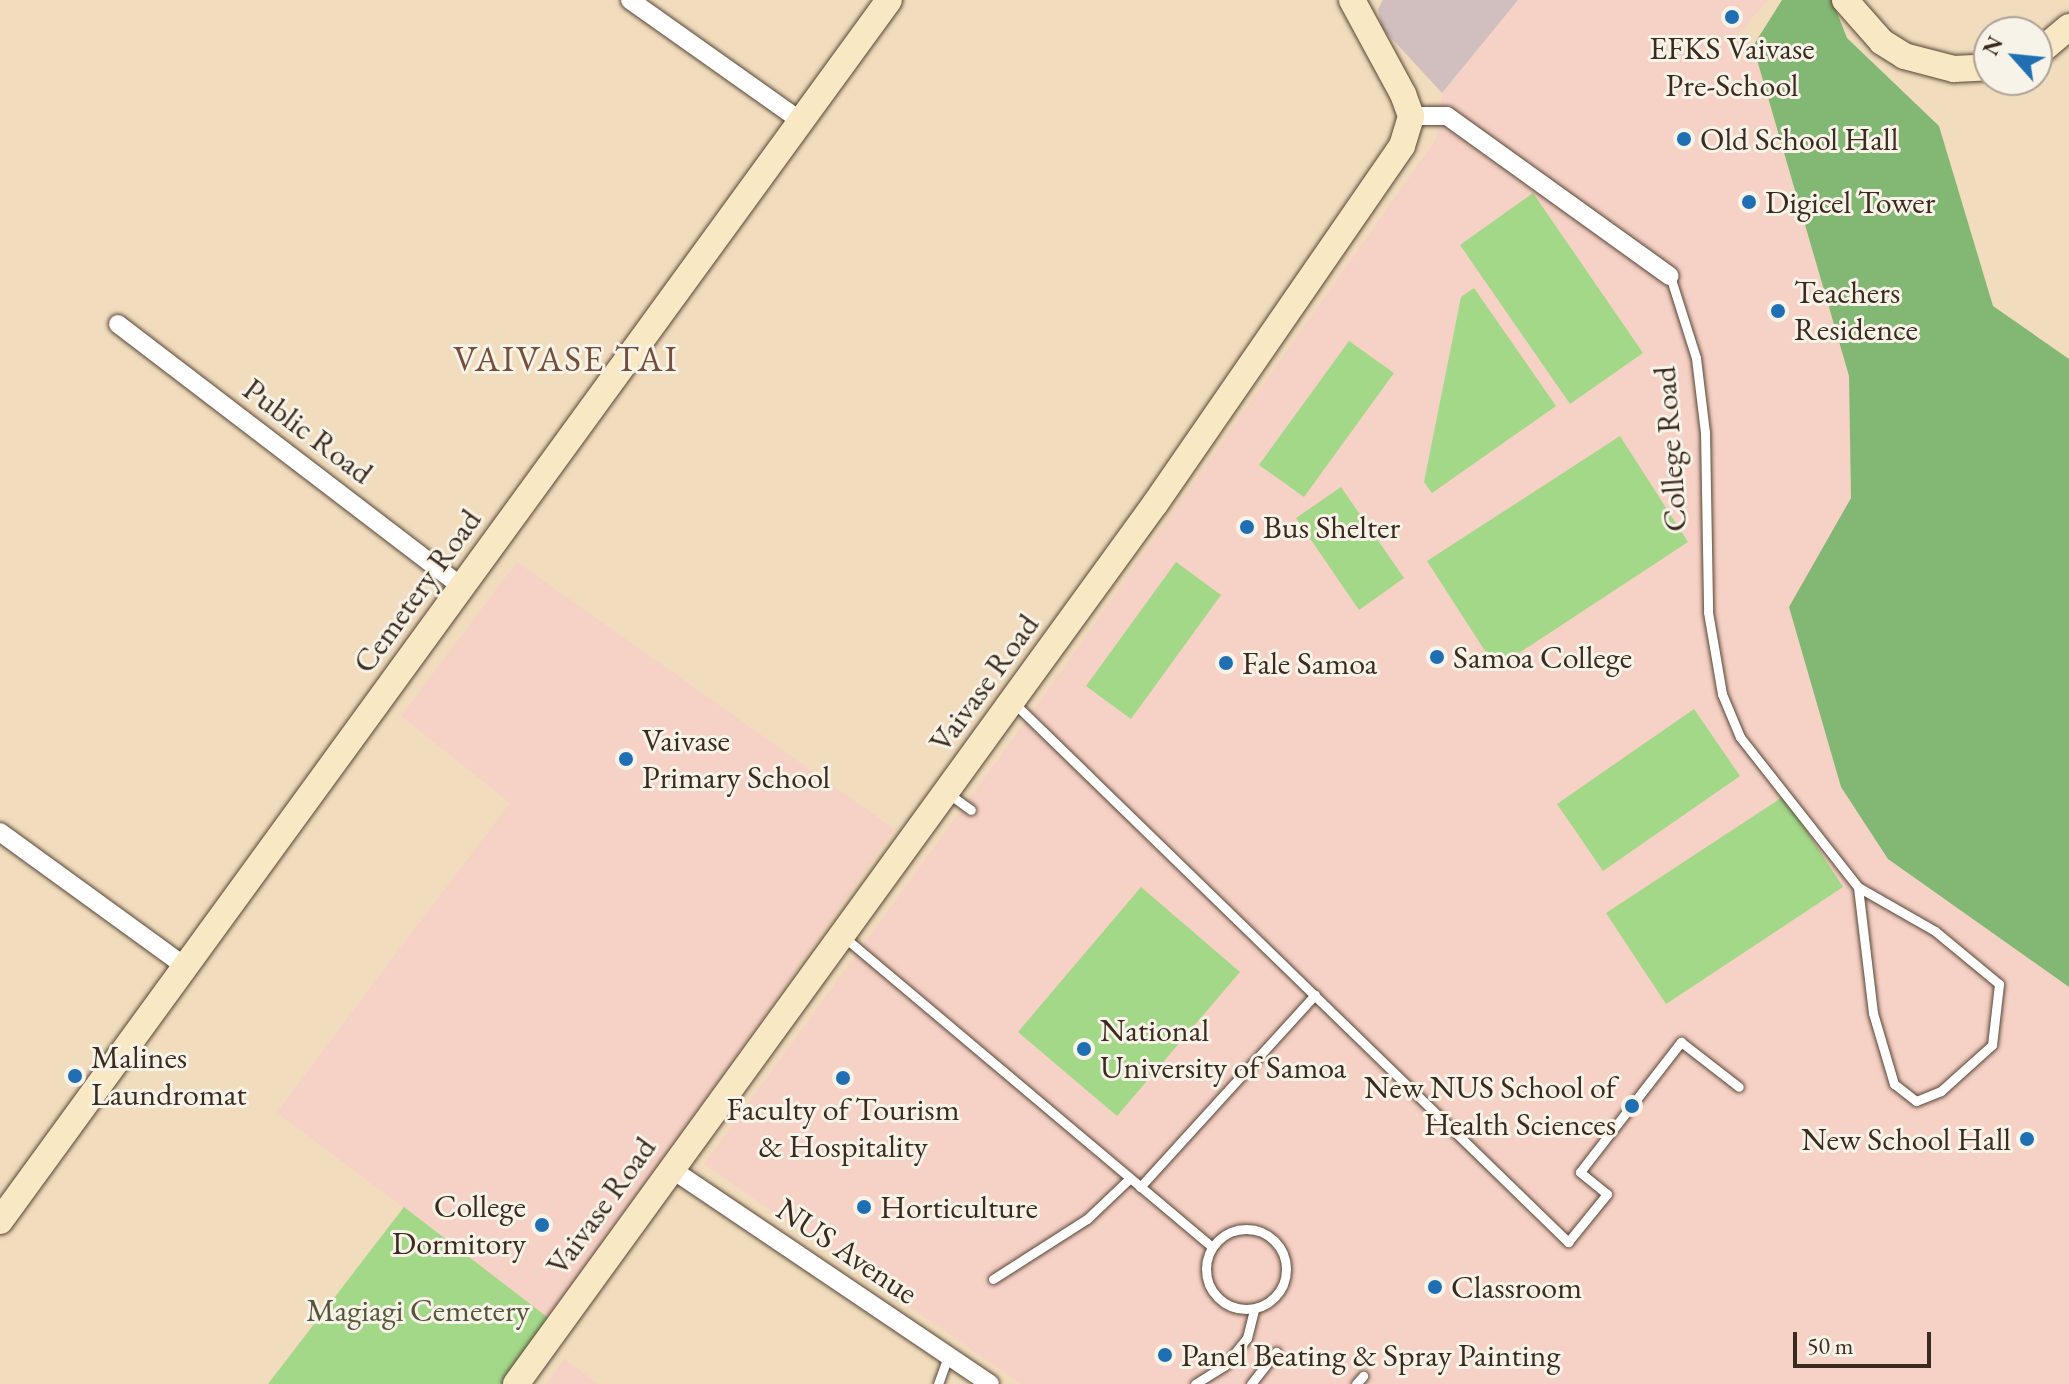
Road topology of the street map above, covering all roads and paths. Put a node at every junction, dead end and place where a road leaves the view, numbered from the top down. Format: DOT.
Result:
graph roads {
  1 [pos="630,0"];
  2 [pos="889,0"];
  3 [pos="1352,0"];
  4 [pos="1845,0"];
  5 [pos="2069,27"];
  6 [pos="2053,40"];
  7 [pos="1973,68"];
  8 [pos="1411,116"];
  9 [pos="801,121"];
  10 [pos="1670,276"];
  11 [pos="118,324"];
  12 [pos="461,586"];
  13 [pos="1013,701"];
  14 [pos="946,792"];
  15 [pos="971,810"];
  16 [pos="0,832"];
  17 [pos="1858,887"];
  18 [pos="841,935"];
  19 [pos="187,968"];
  20 [pos="1315,995"];
  21 [pos="1739,1087"];
  22 [pos="670,1168"];
  23 [pos="1129,1179"];
  24 [pos="1140,1187"];
  25 [pos="3,1212"];
  26 [pos="1211,1246"];
  27 [pos="993,1279"];
  28 [pos="1254,1309"];
  29 [pos="1276,1352"];
  30 [pos="948,1356"];
  31 [pos="516,1384"];
  32 [pos="938,1384"];
  33 [pos="990,1384"];
  34 [pos="1195,1384"];
  35 [pos="1251,1384"];
  1 -- 9 [label="street"];
  2 -- 9 [label="street, Cemetery Road"];
  3 -- 8 [label="street"];
  4 -- 7 [label="street"];
  5 -- 6 [label="street"];
  8 -- 10 [label="street, College Road"];
  8 -- 13 [label="street, Vaivase Road"];
  9 -- 12 [label="street, Cemetery Road"];
  10 -- 17 [label="lane, College Road"];
  11 -- 12 [label="street, Public Road"];
  12 -- 19 [label="street, Cemetery Road"];
  13 -- 14 [label="street, Vaivase Road"];
  13 -- 20 [label="lane"];
  14 -- 15 [label="lane"];
  14 -- 18 [label="street, Vaivase Road"];
  16 -- 19 [label="street"];
  17 -- 17 [label="lane"];
  18 -- 22 [label="street, Vaivase Road"];
  18 -- 23 [label="lane"];
  19 -- 25 [label="street, Cemetery Road"];
  20 -- 21 [label="lane"];
  20 -- 24 [label="lane"];
  22 -- 30 [label="street, NUS Avenue"];
  22 -- 31 [label="street, Vaivase Road"];
  23 -- 24 [label="lane"];
  23 -- 27 [label="lane"];
  24 -- 26 [label="lane"];
  26 -- 28 [label="lane"];
  26 -- 28 [label="lane"];
  28 -- 34 [label="lane"];
  29 -- 35 [label="lane"];
  30 -- 32 [label="lane"];
  30 -- 33 [label="street, NUS Avenue"];
}
